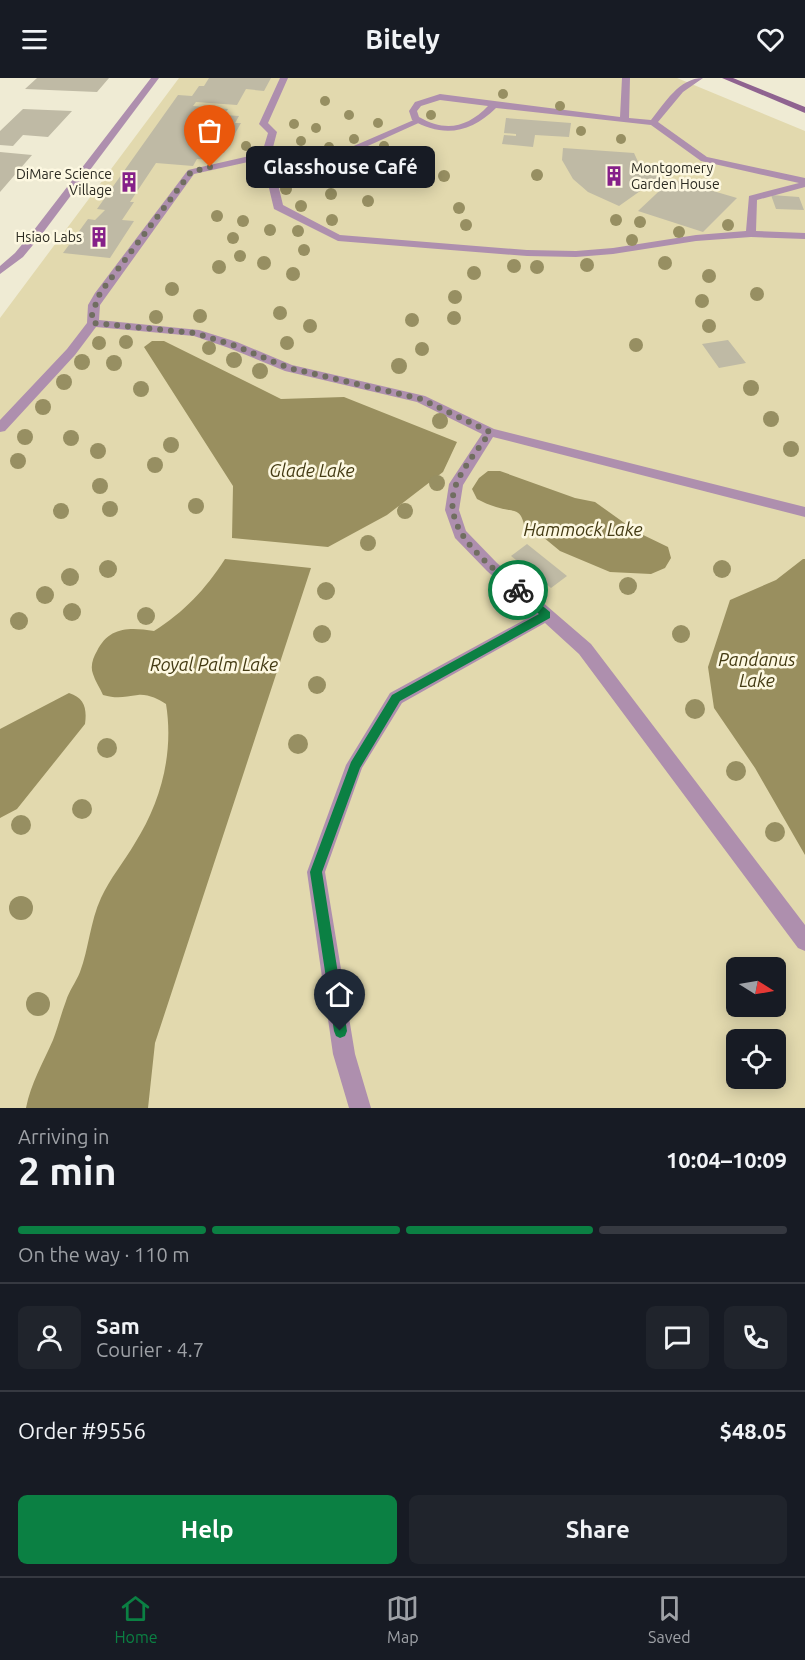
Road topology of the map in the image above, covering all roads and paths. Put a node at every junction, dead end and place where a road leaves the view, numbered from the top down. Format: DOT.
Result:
graph roads {
  1 [pos="155,78"];
  2 [pos="284,78"];
  3 [pos="626,78"];
  4 [pos="699,78"];
  5 [pos="726,78"];
  6 [pos="494,105"];
  7 [pos="805,110"];
  8 [pos="624,120"];
  9 [pos="419,121"];
  10 [pos="653,123"];
  11 [pos="266,155"];
  12 [pos="271,174"];
  13 [pos="805,182"];
  14 [pos="751,234"];
  15 [pos="805,236"];
  16 [pos="0,271"];
  17 [pos="93,323"];
  18 [pos="0,428"];
  19 [pos="490,432"];
  20 [pos="805,512"];
  21 [pos="546,615"];
  22 [pos="805,941"];
  23 [pos="360,1108"];
  1 -- 16 [label="street"];
  2 -- 11 [label="street"];
  3 -- 8 [label="street"];
  4 -- 10 [label="street"];
  5 -- 7 [label="main road"];
  6 -- 8 [label="street"];
  6 -- 9 [label="street"];
  6 -- 9 [label="street"];
  8 -- 10 [label="street"];
  9 -- 12 [label="street"];
  10 -- 13 [label="street"];
  11 -- 12 [label="street"];
  11 -- 17 [label="street"];
  12 -- 14 [label="street"];
  13 -- 14 [label="street"];
  14 -- 15 [label="street"];
  17 -- 18 [label="street"];
  17 -- 19 [label="street"];
  19 -- 20 [label="street"];
  19 -- 21 [label="street"];
  21 -- 22 [label="street"];
  21 -- 23 [label="street"];
}
